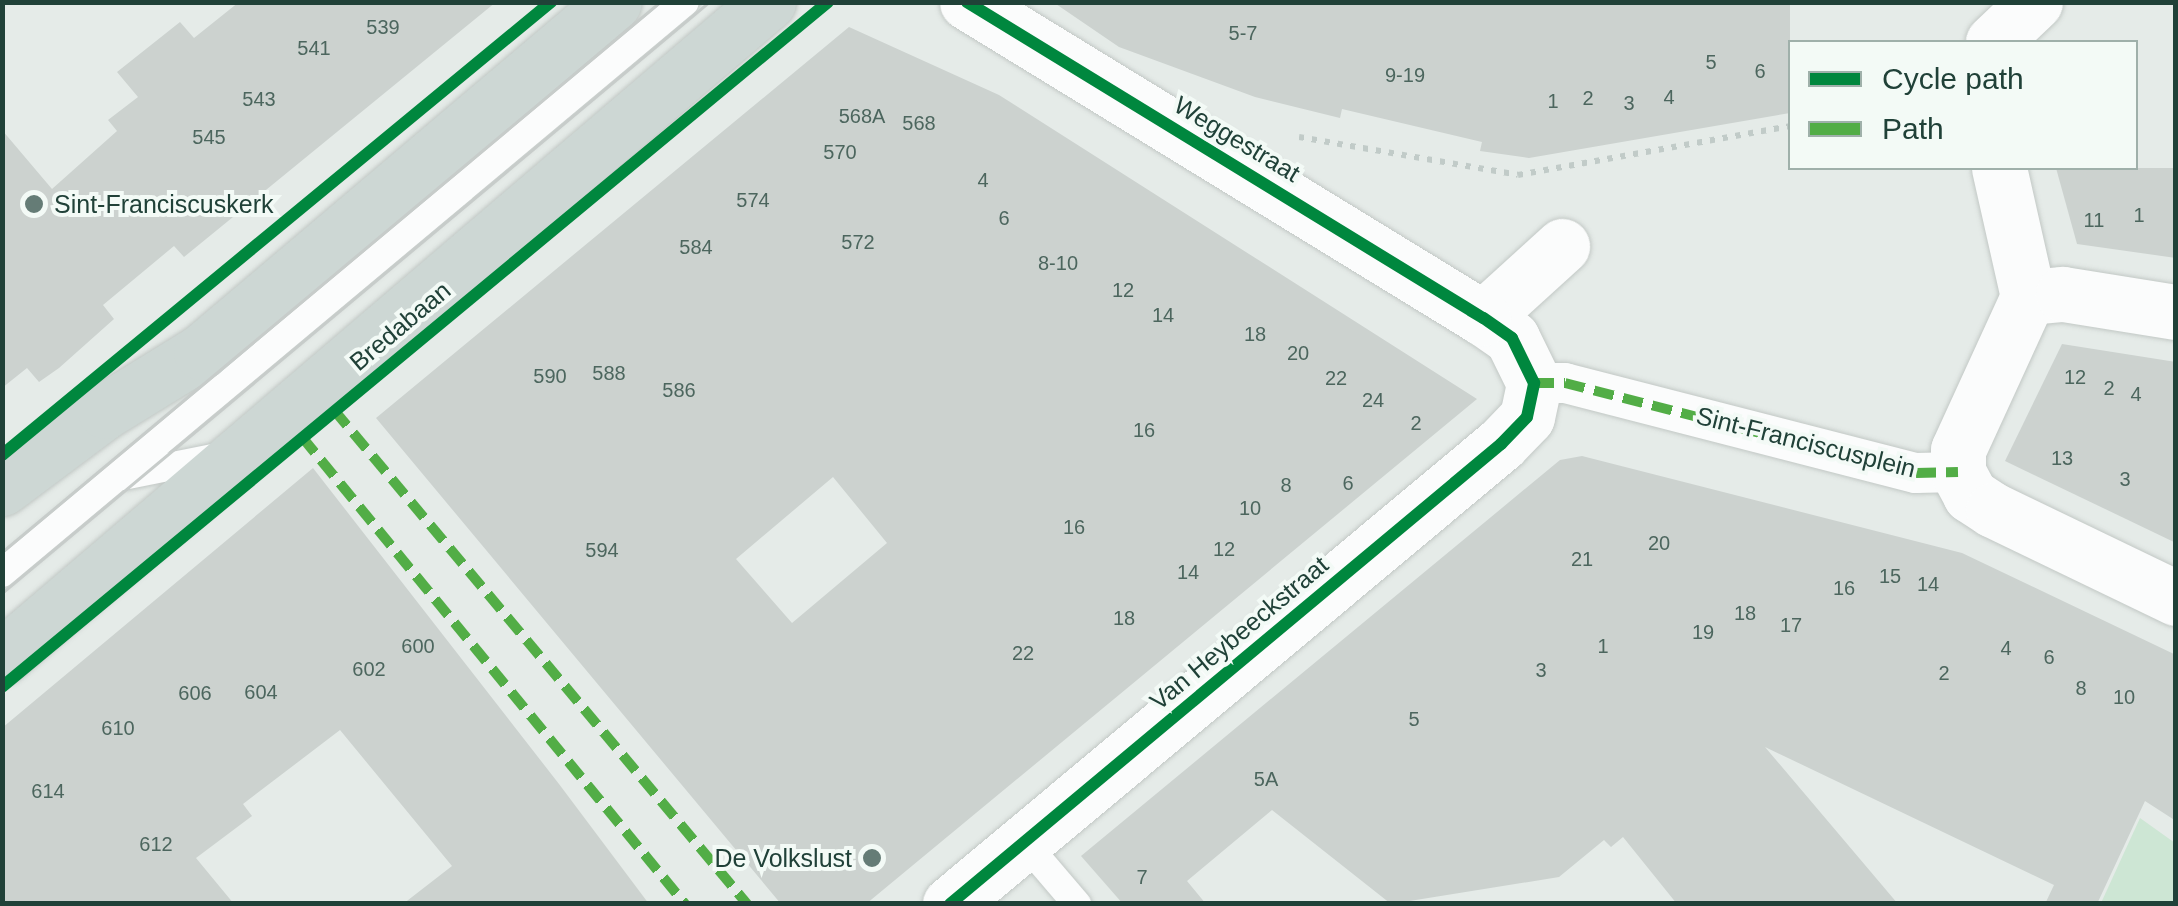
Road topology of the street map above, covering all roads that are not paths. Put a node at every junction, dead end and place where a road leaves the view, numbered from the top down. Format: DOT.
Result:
graph roads {
  1 [pos="614,2"];
  2 [pos="685,2"];
  3 [pos="768,2"];
  4 [pos="967,2"];
  5 [pos="2035,2"];
  6 [pos="1996,40"];
  7 [pos="1999,171"];
  8 [pos="1562,246"];
  9 [pos="2028,297"];
  10 [pos="2176,312"];
  11 [pos="1483,318"];
  12 [pos="1534,383"];
  13 [pos="237,453"];
  14 [pos="1958,472"];
  15 [pos="116,477"];
  16 [pos="2,488"];
  17 [pos="2,573"];
  18 [pos="2176,598"];
  19 [pos="2,657"];
  20 [pos="1024,842"];
  21 [pos="950,904"];
  22 [pos="1077,904"];
  1 -- 16 [label="main road"];
  2 -- 15 [label="lane"];
  3 -- 13 [label="main road, Bredabaan"];
  4 -- 11 [label="street, Weggestraat"];
  5 -- 6 [label="street"];
  7 -- 9 [label="street"];
  8 -- 11 [label="street"];
  9 -- 10 [label="street"];
  9 -- 14 [label="street"];
  11 -- 12 [label="street"];
  12 -- 14 [label="street, Sint-Franciscusplein"];
  12 -- 20 [label="street, Van Heybeeckstraat"];
  13 -- 15 [label="lane"];
  13 -- 19 [label="main road, Bredabaan"];
  14 -- 18 [label="street"];
  15 -- 17 [label="lane"];
  20 -- 21 [label="street, Van Heybeeckstraat"];
  20 -- 22 [label="lane"];
}
